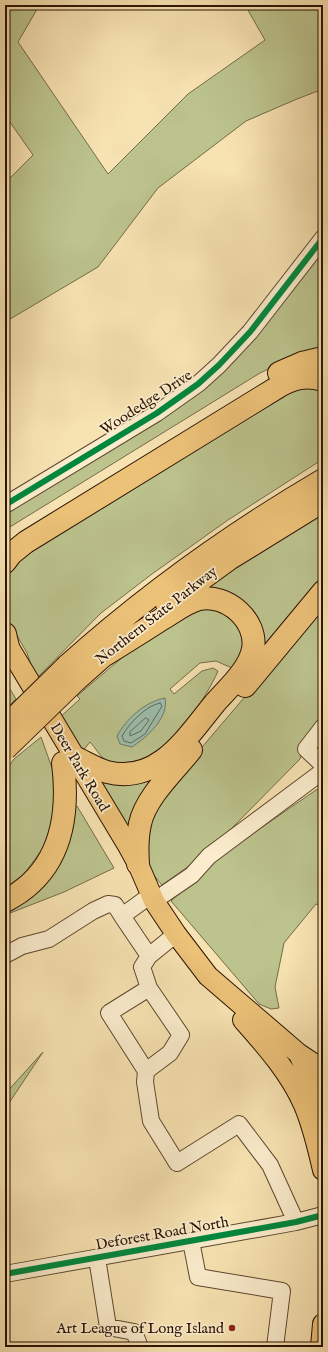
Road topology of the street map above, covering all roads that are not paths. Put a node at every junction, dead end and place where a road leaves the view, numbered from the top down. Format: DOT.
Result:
graph roads {
  1 [pos="323,238"];
  2 [pos="323,358"];
  3 [pos="323,380"];
  4 [pos="323,468"];
  5 [pos="323,480"];
  6 [pos="323,501"];
  7 [pos="5,505"];
  8 [pos="227,540"];
  9 [pos="5,541"];
  10 [pos="5,562"];
  11 [pos="323,592"];
  12 [pos="6,647"];
  13 [pos="100,658"];
  14 [pos="71,673"];
  15 [pos="5,727"];
  16 [pos="323,727"];
  17 [pos="5,749"];
  18 [pos="69,760"];
  19 [pos="323,765"];
  20 [pos="323,771"];
  21 [pos="138,864"];
  22 [pos="152,898"];
  23 [pos="5,901"];
  24 [pos="122,916"];
  25 [pos="176,934"];
  26 [pos="5,955"];
  27 [pos="149,956"];
  28 [pos="208,976"];
  29 [pos="149,988"];
  30 [pos="299,1054"];
  31 [pos="323,1070"];
  32 [pos="146,1071"];
  33 [pos="323,1107"];
  34 [pos="323,1170"];
  35 [pos="323,1215"];
  36 [pos="296,1222"];
  37 [pos="191,1241"];
  38 [pos="97,1258"];
  39 [pos="5,1274"];
  40 [pos="323,1324"];
  41 [pos="140,1347"];
  42 [pos="275,1347"];
  43 [pos="321,1347"];
  1 -- 7 [label="street, Woodedge Drive"];
  2 -- 9 [label="highway"];
  3 -- 10 [label="highway"];
  4 -- 8 [label="highway"];
  5 -- 8 [label="highway, Northern State Parkway"];
  6 -- 13 [label="highway, Northern State Parkway"];
  8 -- 14 [label="highway, Northern State Parkway"];
  11 -- 21 [label="highway"];
  12 -- 18 [label="main road, Deer Park Road"];
  13 -- 14 [label="highway, Northern State Parkway"];
  13 -- 18 [label="highway"];
  14 -- 15 [label="highway, Northern State Parkway, bridge"];
  14 -- 17 [label="highway, Northern State Parkway, bridge"];
  16 -- 19 [label="street"];
  18 -- 21 [label="main road, Deer Park Road"];
  18 -- 22 [label="main road, Deer Park Road"];
  18 -- 23 [label="highway"];
  20 -- 22 [label="street"];
  21 -- 22 [label="main road, Deer Park Road"];
  22 -- 24 [label="street"];
  22 -- 25 [label="main road, Deer Park Road"];
  24 -- 26 [label="street"];
  24 -- 27 [label="street"];
  25 -- 27 [label="street"];
  25 -- 28 [label="main road, Deer Park Road"];
  27 -- 29 [label="street"];
  28 -- 30 [label="main road, Deer Park Road"];
  28 -- 34 [label="main road"];
  29 -- 32 [label="street"];
  29 -- 32 [label="street"];
  30 -- 31 [label="main road, Deer Park Road"];
  30 -- 33 [label="main road"];
  32 -- 36 [label="street"];
  35 -- 36 [label="street, Deforest Road North"];
  36 -- 37 [label="street, Deforest Road North"];
  37 -- 38 [label="street, Deforest Road North"];
  37 -- 42 [label="street"];
  38 -- 39 [label="street, Deforest Road North"];
  38 -- 41 [label="street"];
  40 -- 43 [label="main road"];
}
